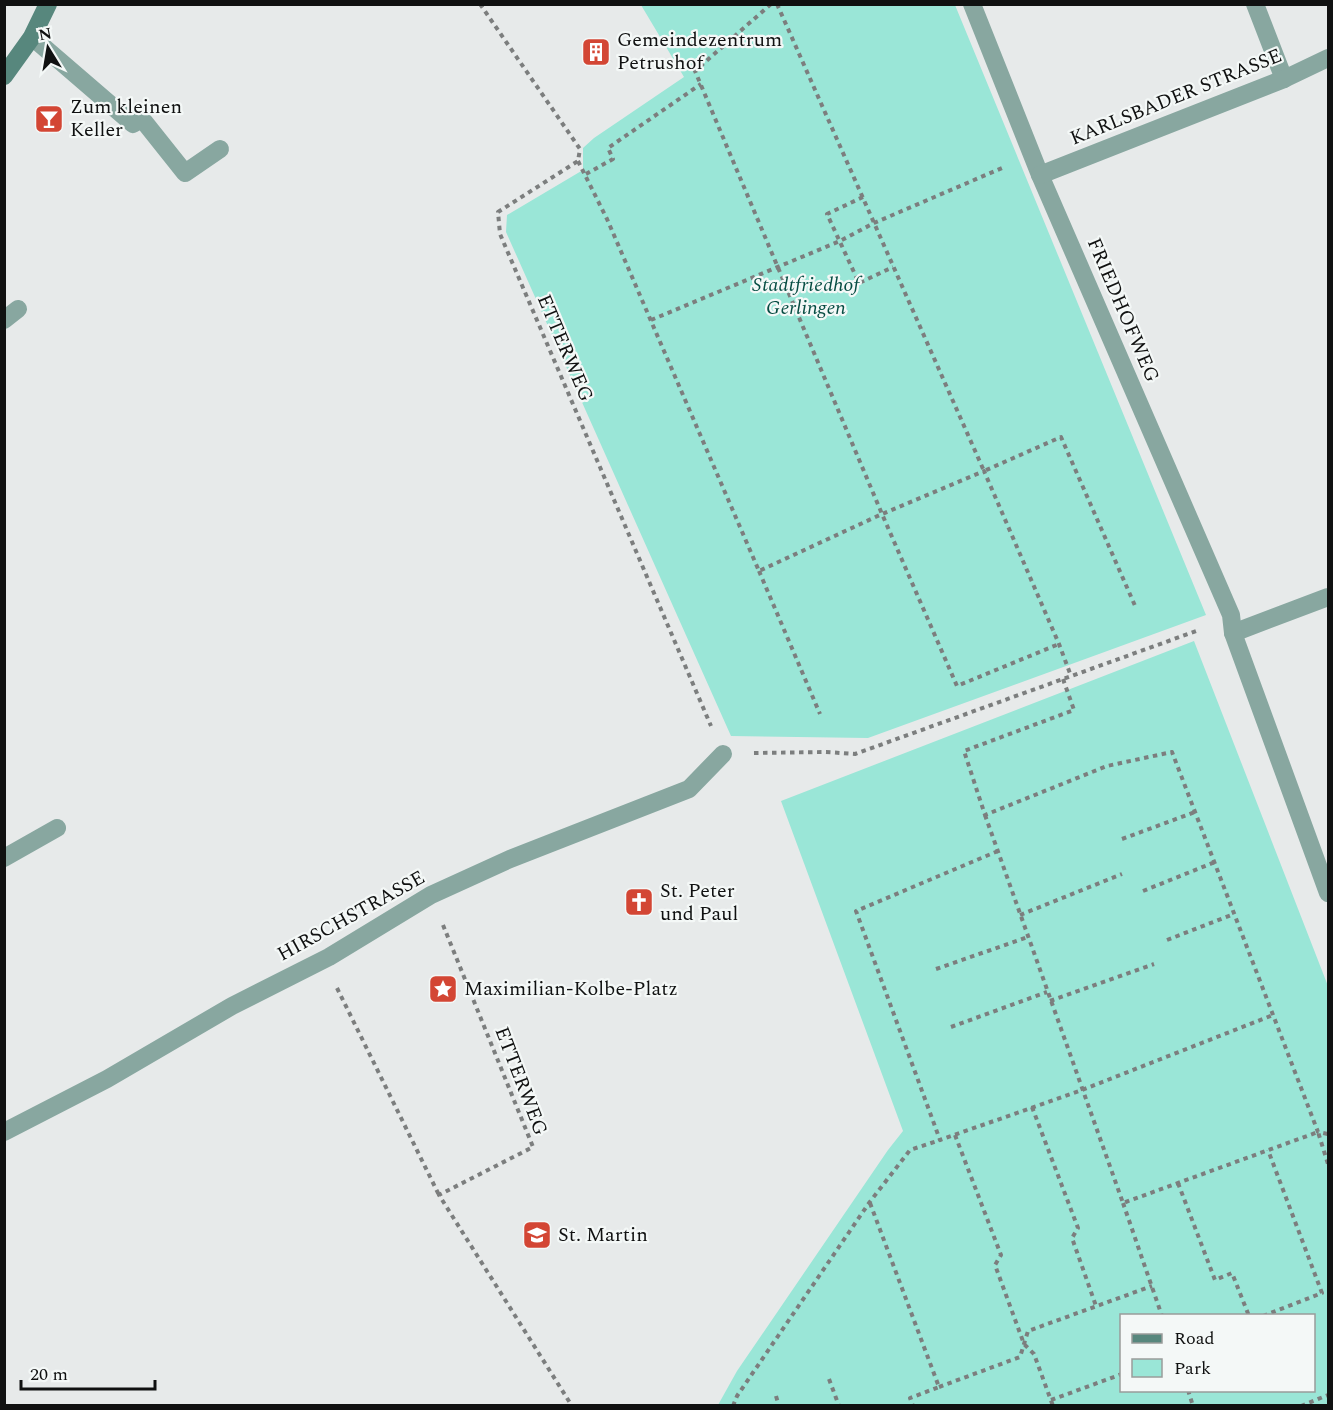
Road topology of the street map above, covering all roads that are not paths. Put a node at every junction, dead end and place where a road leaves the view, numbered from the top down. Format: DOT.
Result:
graph roads {
  1 [pos="48,4"];
  2 [pos="972,4"];
  3 [pos="1255,4"];
  4 [pos="33,37"];
  5 [pos="1329,58"];
  6 [pos="4,76"];
  7 [pos="1284,79"];
  8 [pos="220,148"];
  9 [pos="1040,175"];
  10 [pos="1329,597"];
  11 [pos="1232,624"];
  12 [pos="723,754"];
  13 [pos="57,828"];
  14 [pos="4,858"];
  15 [pos="1329,893"];
  16 [pos="4,1132"];
  1 -- 4 [label="main road"];
  2 -- 9 [label="street, FRIEDHOFWEG"];
  3 -- 7 [label="street"];
  4 -- 6 [label="main road"];
  4 -- 8 [label="street"];
  5 -- 7 [label="street, KARLSBADER STRASSE"];
  7 -- 9 [label="street, KARLSBADER STRASSE"];
  9 -- 11 [label="street, FRIEDHOFWEG"];
  10 -- 11 [label="street"];
  11 -- 15 [label="street, FRIEDHOFWEG"];
  12 -- 16 [label="street, HIRSCHSTRASSE"];
  13 -- 14 [label="street"];
}
